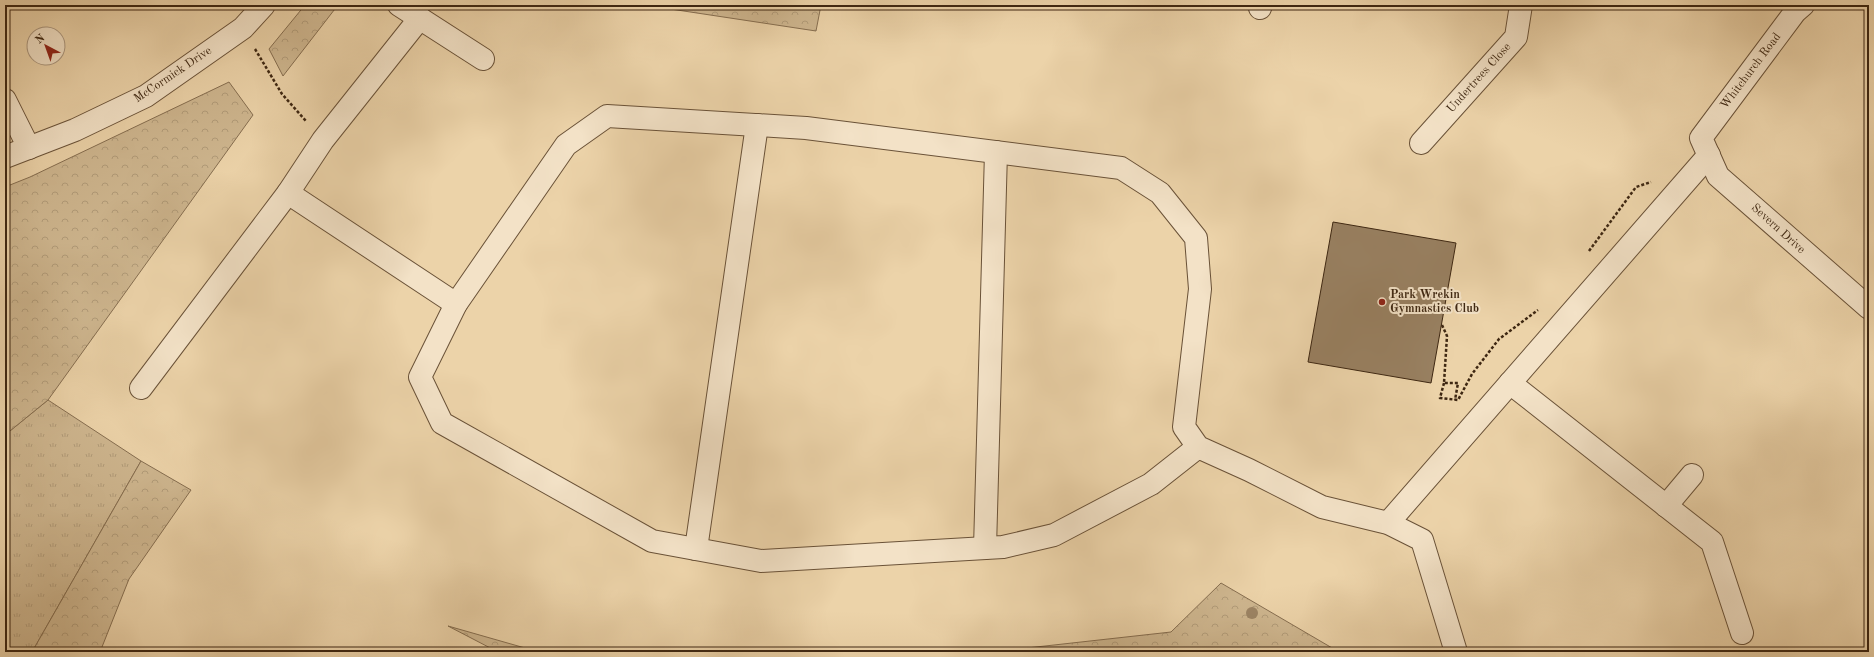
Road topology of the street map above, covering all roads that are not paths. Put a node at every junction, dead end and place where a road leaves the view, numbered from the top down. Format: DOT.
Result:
graph roads {
  1 [pos="264,5"];
  2 [pos="399,5"];
  3 [pos="1521,5"];
  4 [pos="1794,7"];
  5 [pos="420,18"];
  6 [pos="483,59"];
  7 [pos="5,100"];
  8 [pos="757,125"];
  9 [pos="1422,143"];
  10 [pos="1705,147"];
  11 [pos="29,148"];
  12 [pos="996,152"];
  13 [pos="5,157"];
  14 [pos="288,193"];
  15 [pos="456,304"];
  16 [pos="1869,308"];
  17 [pos="1510,383"];
  18 [pos="141,388"];
  19 [pos="1198,447"];
  20 [pos="1692,475"];
  21 [pos="1666,506"];
  22 [pos="1388,523"];
  23 [pos="985,548"];
  24 [pos="696,550"];
  25 [pos="1742,633"];
  26 [pos="1456,652"];
  1 -- 11 [label="street, McCormick Drive"];
  2 -- 5 [label="street"];
  3 -- 9 [label="street, Undertrees Close"];
  4 -- 10 [label="street, Whitchurch Road"];
  5 -- 6 [label="street"];
  5 -- 14 [label="street"];
  7 -- 11 [label="street"];
  8 -- 12 [label="street"];
  8 -- 15 [label="street"];
  8 -- 24 [label="street"];
  10 -- 16 [label="street, Severn Drive"];
  10 -- 17 [label="street, Whitchurch Road"];
  11 -- 13 [label="street, McCormick Drive"];
  12 -- 19 [label="street"];
  12 -- 23 [label="street"];
  14 -- 15 [label="street"];
  14 -- 18 [label="street"];
  15 -- 24 [label="street"];
  17 -- 21 [label="street"];
  17 -- 22 [label="street, Whitchurch Road"];
  19 -- 22 [label="street"];
  19 -- 23 [label="street"];
  20 -- 21 [label="street"];
  21 -- 25 [label="street"];
  22 -- 26 [label="street"];
  23 -- 24 [label="street"];
}
